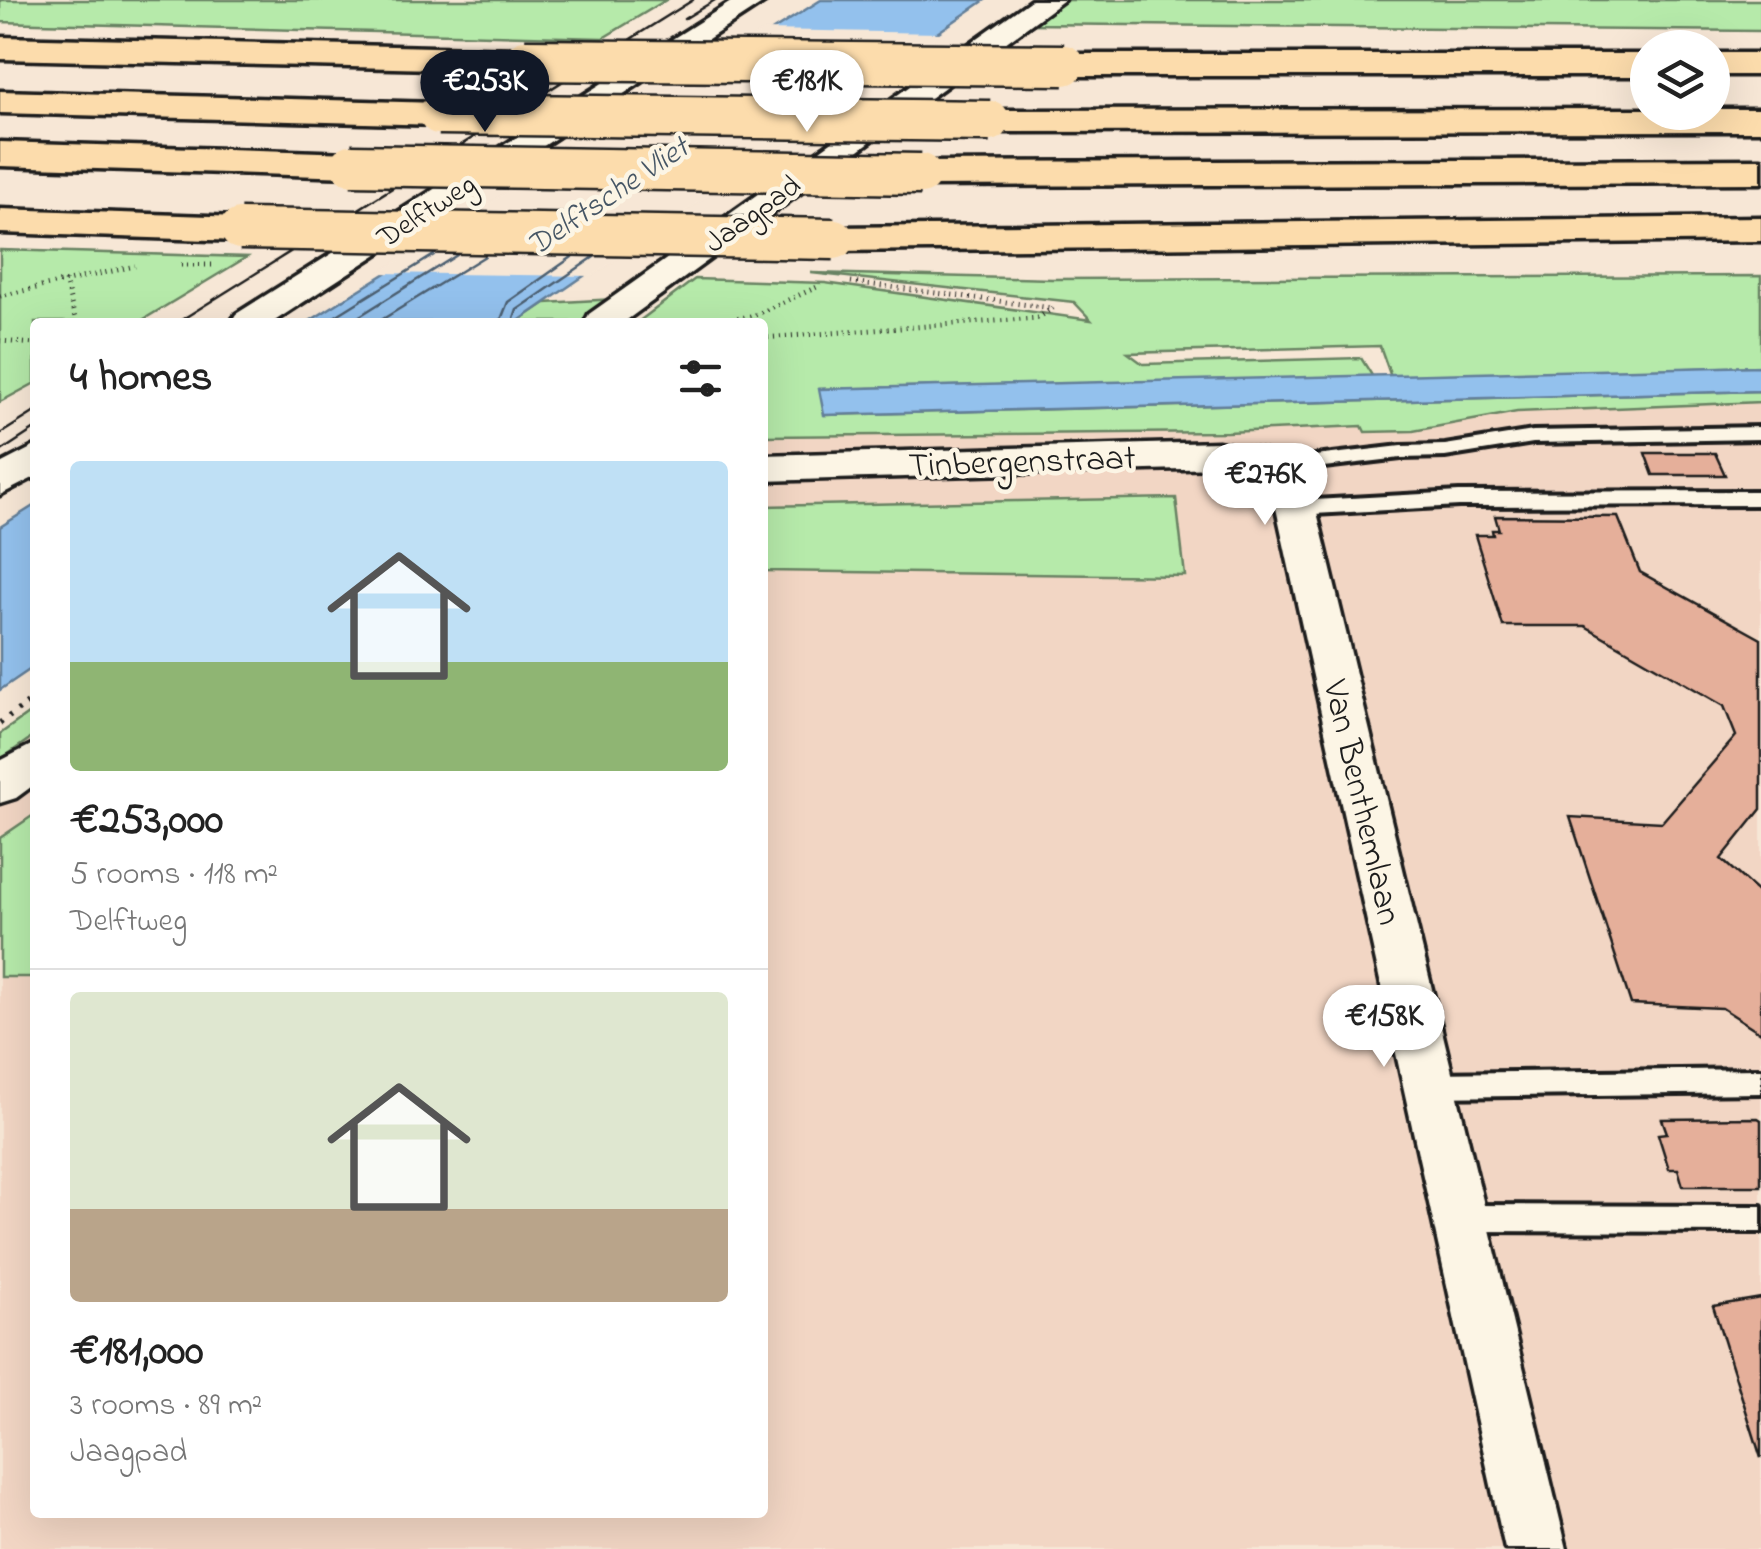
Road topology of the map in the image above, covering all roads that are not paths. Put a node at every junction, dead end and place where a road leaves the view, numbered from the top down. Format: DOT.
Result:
graph roads {
  1 [pos="754,0"];
  2 [pos="1050,0"];
  3 [pos="0,40"];
  4 [pos="0,48"];
  5 [pos="70,48"];
  6 [pos="1730,64"];
  7 [pos="1761,64"];
  8 [pos="1630,65"];
  9 [pos="0,102"];
  10 [pos="1761,120"];
  11 [pos="0,154"];
  12 [pos="1761,171"];
  13 [pos="0,221"];
  14 [pos="1761,229"];
  15 [pos="255,318"];
  16 [pos="608,318"];
  17 [pos="1761,420"];
  18 [pos="1761,432"];
  19 [pos="1468,448"];
  20 [pos="30,463"];
  21 [pos="1281,466"];
  22 [pos="768,468"];
  23 [pos="0,482"];
  24 [pos="1761,498"];
  25 [pos="1296,508"];
  26 [pos="30,764"];
  27 [pos="0,785"];
  28 [pos="1761,1081"];
  29 [pos="1429,1084"];
  30 [pos="1460,1218"];
  31 [pos="1761,1219"];
  32 [pos="1536,1549"];
  1 -- 15 [label="street, Delftweg"];
  2 -- 16 [label="street, Jaagpad"];
  3 -- 5 [label="highway"];
  4 -- 5 [label="highway"];
  5 -- 8 [label="highway, bridge"];
  6 -- 7 [label="highway"];
  9 -- 10 [label="highway, bridge"];
  11 -- 12 [label="highway, bridge"];
  13 -- 14 [label="highway, bridge"];
  17 -- 19 [label="lane"];
  18 -- 19 [label="lane"];
  19 -- 21 [label="lane"];
  20 -- 23 [label="street"];
  21 -- 22 [label="street, Tinbergenstraat"];
  21 -- 25 [label="street, Van Benthemlaan"];
  24 -- 25 [label="lane"];
  25 -- 29 [label="street, Van Benthemlaan"];
  26 -- 27 [label="street"];
  28 -- 29 [label="lane"];
  29 -- 30 [label="street, Van Benthemlaan"];
  30 -- 31 [label="lane"];
  30 -- 32 [label="street, Van Benthemlaan"];
}
